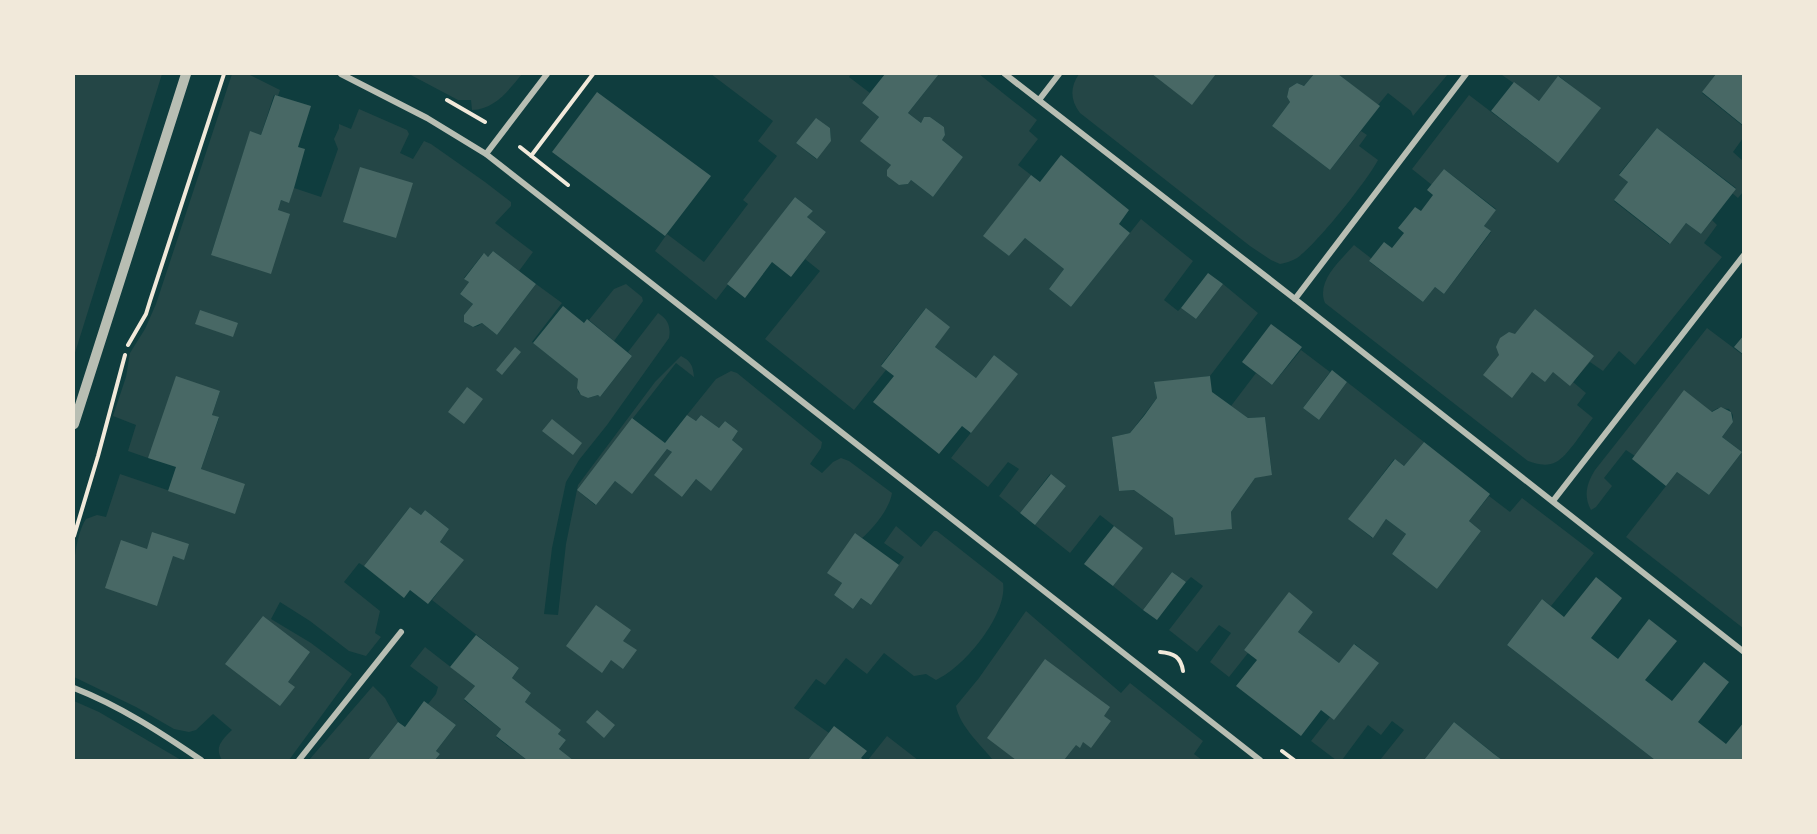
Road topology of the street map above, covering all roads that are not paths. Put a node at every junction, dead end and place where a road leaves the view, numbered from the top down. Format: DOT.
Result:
graph roads {
  1 [pos="186,74"];
  2 [pos="341,74"];
  3 [pos="546,74"];
  4 [pos="1005,74"];
  5 [pos="1059,74"];
  6 [pos="1466,74"];
  7 [pos="1039,100"];
  8 [pos="486,154"];
  9 [pos="1743,255"];
  10 [pos="1295,298"];
  11 [pos="74,424"];
  12 [pos="1553,501"];
  13 [pos="401,632"];
  14 [pos="1743,652"];
  15 [pos="74,687"];
  16 [pos="201,760"];
  17 [pos="299,760"];
  18 [pos="1260,760"];
  1 -- 11 [label="street"];
  2 -- 8 [label="street"];
  3 -- 8 [label="street"];
  4 -- 7 [label="street"];
  5 -- 7 [label="street"];
  6 -- 10 [label="street"];
  7 -- 10 [label="street"];
  8 -- 18 [label="street"];
  9 -- 12 [label="street"];
  10 -- 12 [label="street"];
  12 -- 14 [label="street"];
  13 -- 17 [label="street"];
  15 -- 16 [label="street"];
}
